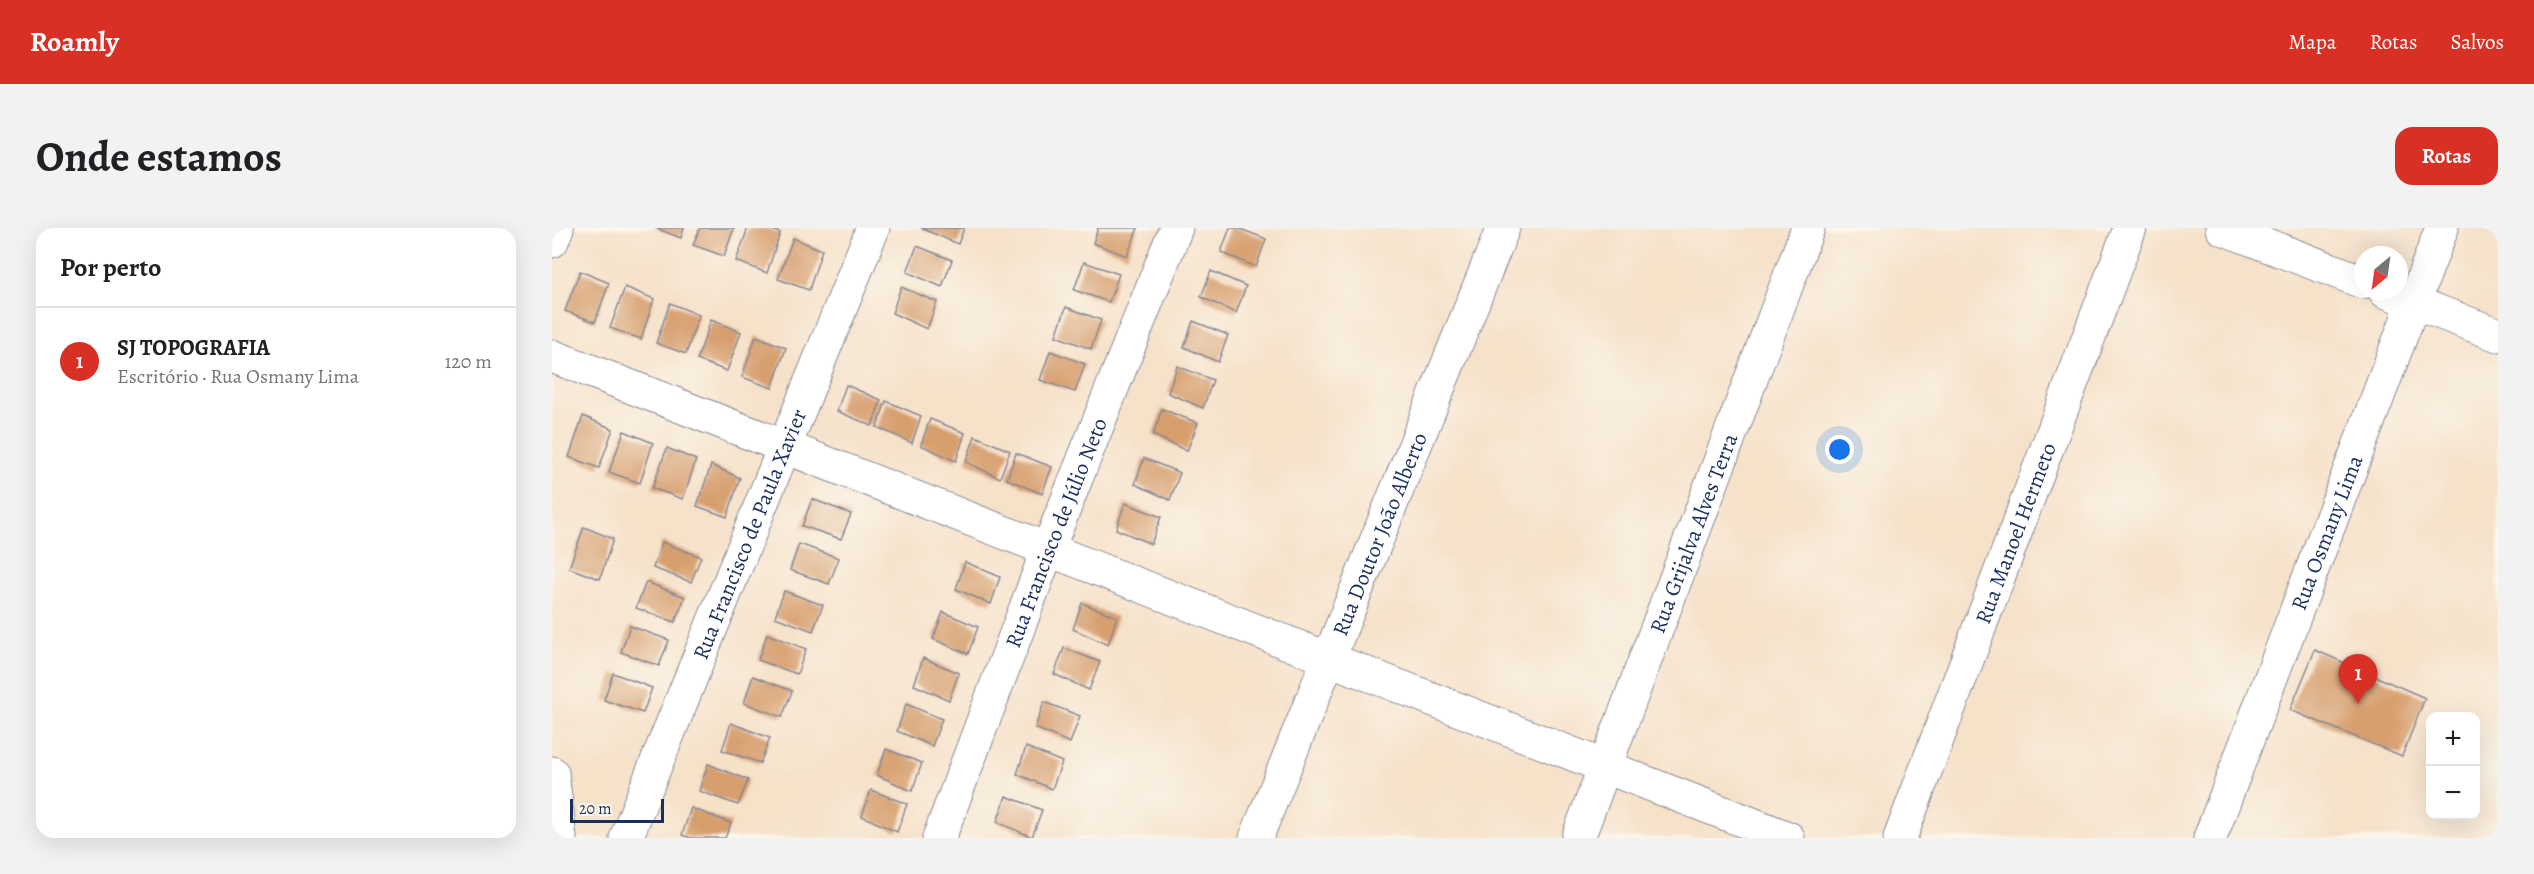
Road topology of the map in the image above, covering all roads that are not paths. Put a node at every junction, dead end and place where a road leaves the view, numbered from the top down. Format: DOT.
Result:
graph roads {
  1 [pos="557,228"];
  2 [pos="873,228"];
  3 [pos="1176,228"];
  4 [pos="1503,228"];
  5 [pos="1808,228"];
  6 [pos="2130,228"];
  7 [pos="2222,228"];
  8 [pos="2442,228"];
  9 [pos="552,241"];
  10 [pos="2354,279"];
  11 [pos="2408,284"];
  12 [pos="2399,300"];
  13 [pos="2408,300"];
  14 [pos="2498,335"];
  15 [pos="552,356"];
  16 [pos="786,447"];
  17 [pos="1048,549"];
  18 [pos="1327,658"];
  19 [pos="1606,766"];
  20 [pos="552,773"];
  21 [pos="560,838"];
  22 [pos="626,838"];
  23 [pos="939,838"];
  24 [pos="1256,838"];
  25 [pos="1578,838"];
  26 [pos="1788,838"];
  27 [pos="1900,838"];
  28 [pos="2210,838"];
  1 -- 9 [label="street"];
  2 -- 16 [label="street, Rua Francisco de Paula Xavier"];
  3 -- 17 [label="street, Rua Francisco de Júlio Neto"];
  4 -- 18 [label="street, Rua Doutor João Alberto"];
  5 -- 19 [label="street, Rua Grijalva Alves Terra"];
  6 -- 27 [label="street, Rua Manoel Hermeto"];
  7 -- 10 [label="street"];
  8 -- 11 [label="street, Rua Osmany Lima"];
  12 -- 28 [label="street, Rua Osmany Lima"];
  13 -- 14 [label="street"];
  15 -- 16 [label="street"];
  16 -- 17 [label="street"];
  16 -- 22 [label="street, Rua Francisco de Paula Xavier"];
  17 -- 18 [label="street"];
  17 -- 23 [label="street, Rua Francisco de Júlio Neto"];
  18 -- 19 [label="street"];
  18 -- 24 [label="street, Rua Doutor João Alberto"];
  19 -- 25 [label="street, Rua Grijalva Alves Terra"];
  19 -- 26 [label="street"];
  20 -- 21 [label="street"];
}
